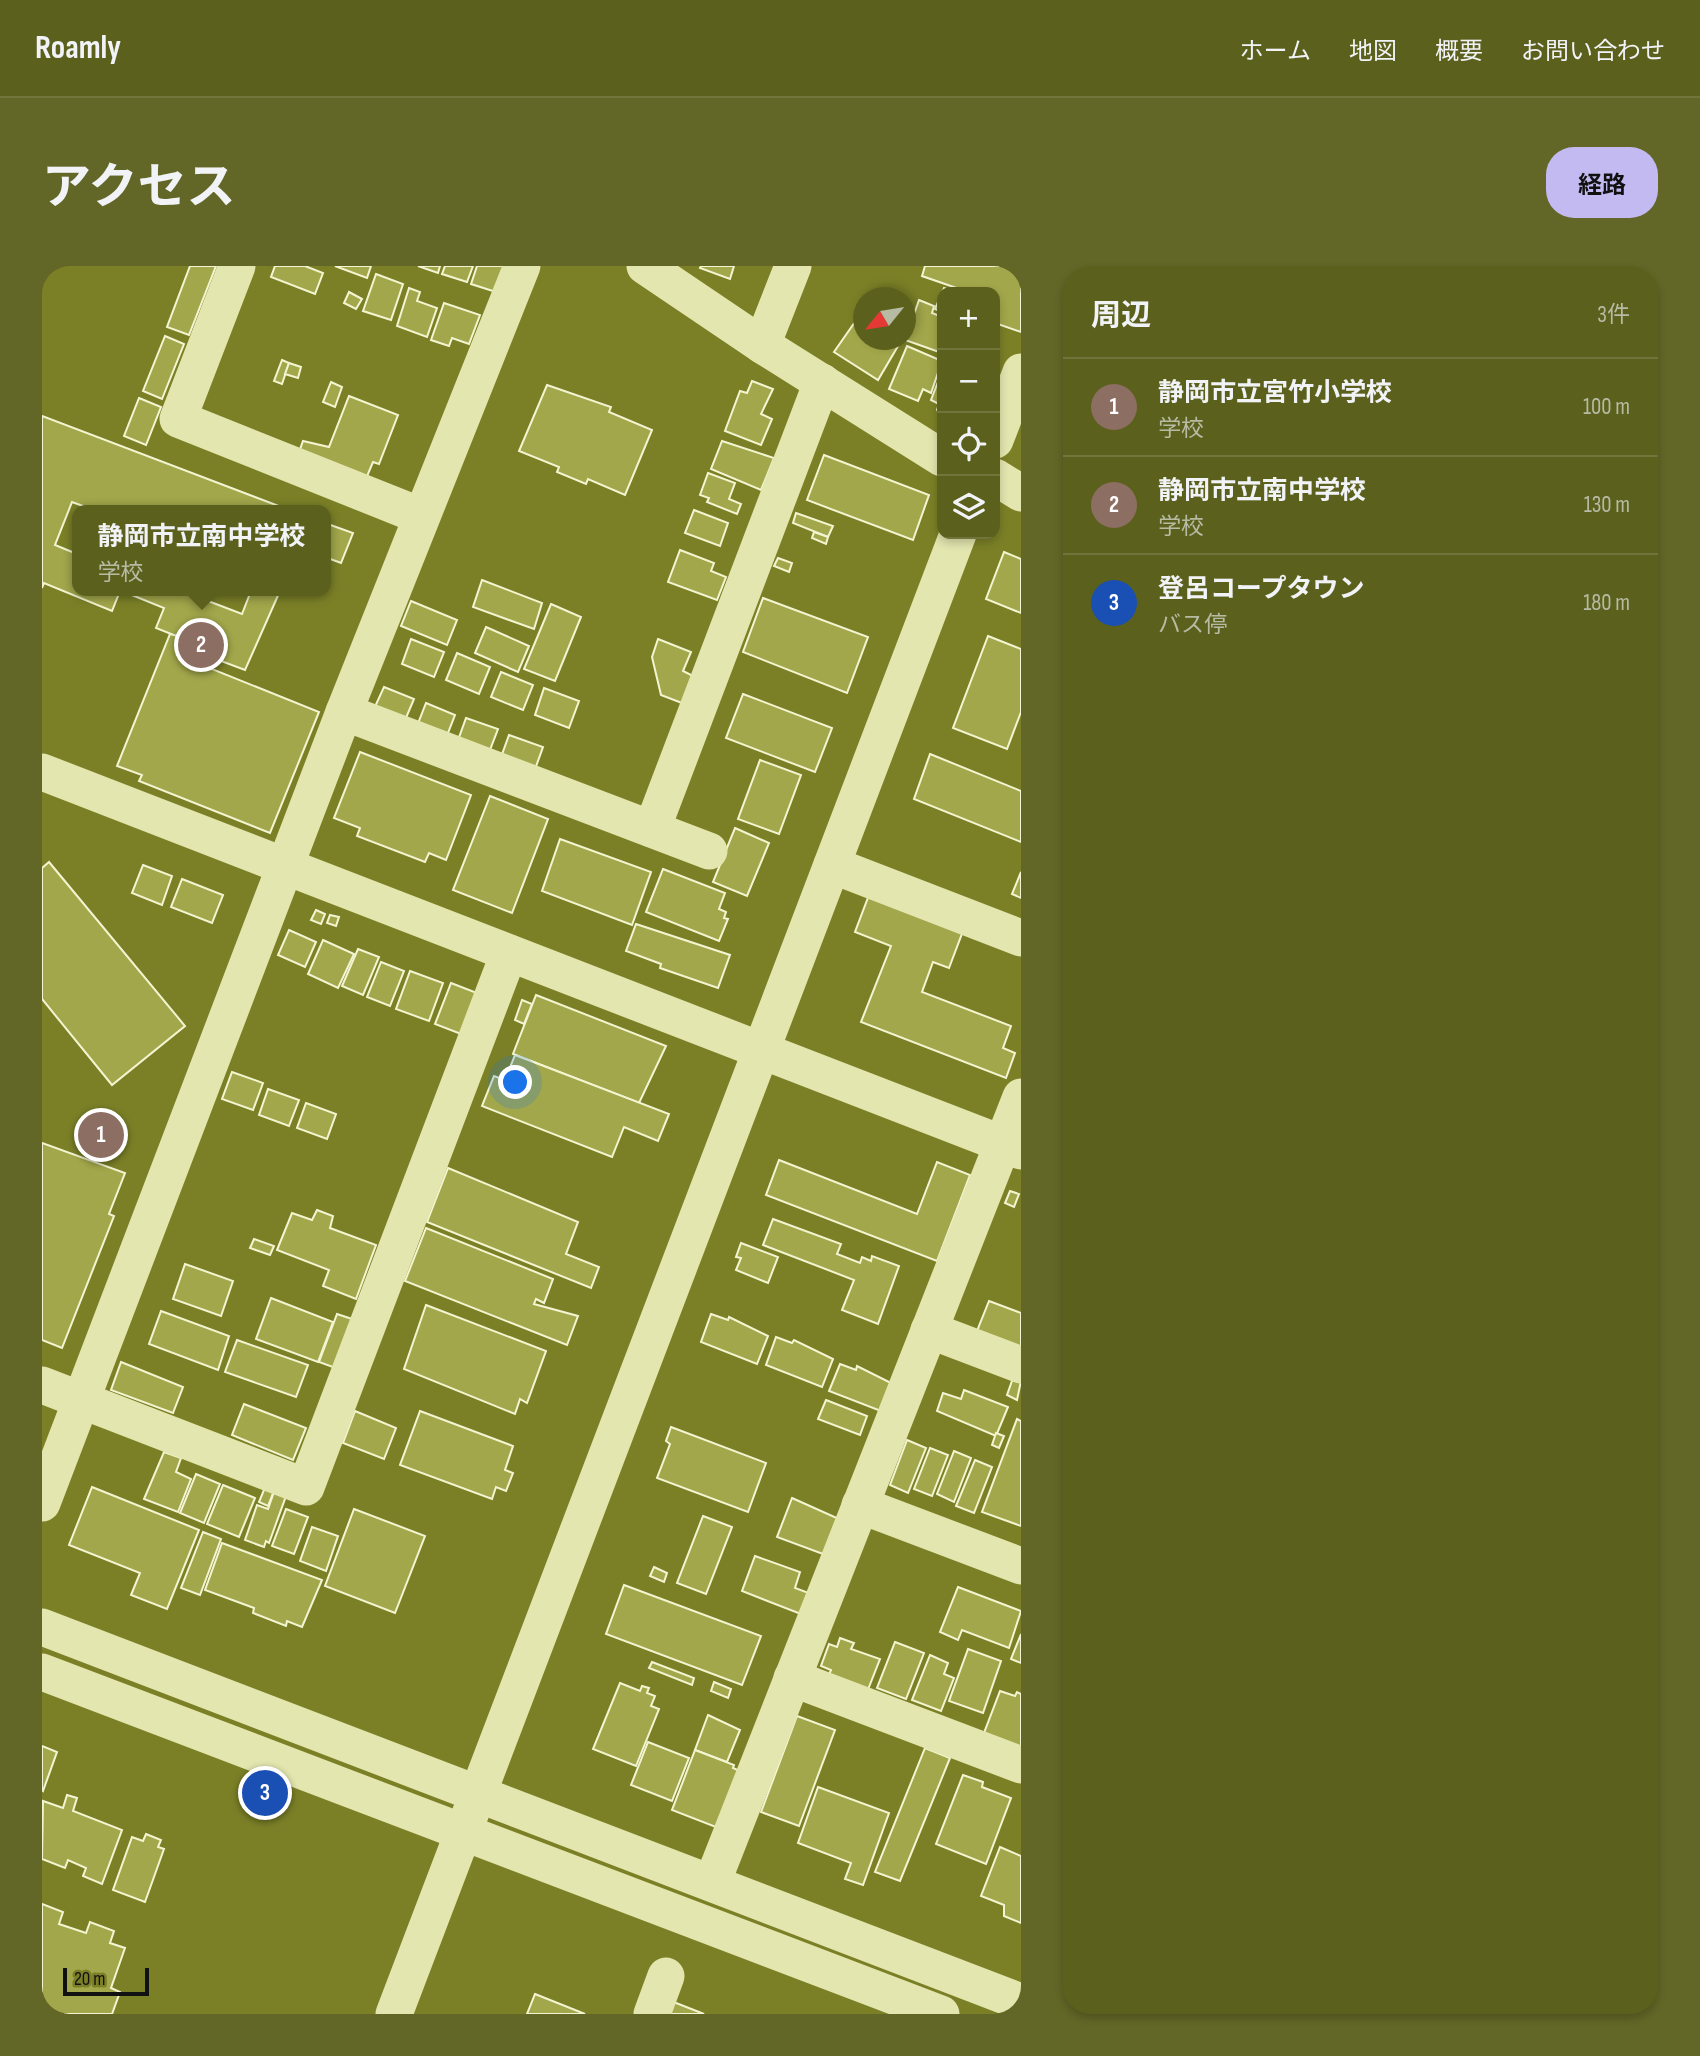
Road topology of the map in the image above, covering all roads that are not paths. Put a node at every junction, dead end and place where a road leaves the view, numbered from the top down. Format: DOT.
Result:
graph roads {
  1 [pos="237,266"];
  2 [pos="522,266"];
  3 [pos="645,266"];
  4 [pos="793,266"];
  5 [pos="762,345"];
  6 [pos="1021,372"];
  7 [pos="822,382"];
  8 [pos="1000,427"];
  9 [pos="937,455"];
  10 [pos="1000,480"];
  11 [pos="1021,493"];
  12 [pos="421,516"];
  13 [pos="956,539"];
  14 [pos="344,712"];
  15 [pos="42,772"];
  16 [pos="652,829"];
  17 [pos="709,851"];
  18 [pos="832,865"];
  19 [pos="286,867"];
  20 [pos="1021,938"];
  21 [pos="509,954"];
  22 [pos="762,1050"];
  23 [pos="1021,1097"];
  24 [pos="1012,1147"];
  25 [pos="929,1329"];
  26 [pos="1021,1366"];
  27 [pos="42,1385"];
  28 [pos="80,1399"];
  29 [pos="42,1503"];
  30 [pos="860,1506"];
  31 [pos="1021,1566"];
  32 [pos="42,1627"];
  33 [pos="42,1672"];
  34 [pos="792,1678"];
  35 [pos="1021,1765"];
  36 [pos="481,1794"];
  37 [pos="465,1833"];
  38 [pos="712,1883"];
  39 [pos="666,1976"];
  40 [pos="1021,2002"];
  41 [pos="394,2014"];
  42 [pos="652,2014"];
  43 [pos="942,2014"];
  1 -- 12 [label="street"];
  2 -- 12 [label="street"];
  3 -- 5 [label="street"];
  4 -- 5 [label="street"];
  5 -- 7 [label="street"];
  6 -- 8 [label="street"];
  7 -- 9 [label="street"];
  7 -- 16 [label="street"];
  10 -- 11 [label="street"];
  12 -- 14 [label="street"];
  13 -- 18 [label="street"];
  14 -- 16 [label="street"];
  14 -- 19 [label="street"];
  15 -- 19 [label="street"];
  16 -- 17 [label="street"];
  18 -- 20 [label="street"];
  18 -- 22 [label="street"];
  19 -- 21 [label="street"];
  19 -- 28 [label="street"];
  21 -- 22 [label="street"];
  21 -- 28 [label="street"];
  22 -- 24 [label="street"];
  22 -- 36 [label="street"];
  23 -- 24 [label="street"];
  24 -- 25 [label="street"];
  25 -- 26 [label="street"];
  25 -- 30 [label="street"];
  27 -- 28 [label="street"];
  28 -- 29 [label="street"];
  30 -- 31 [label="street"];
  30 -- 34 [label="street"];
  32 -- 36 [label="street"];
  33 -- 37 [label="street"];
  34 -- 35 [label="street"];
  34 -- 38 [label="street"];
  36 -- 37 [label="street"];
  36 -- 38 [label="street"];
  37 -- 41 [label="street"];
  37 -- 43 [label="street"];
  38 -- 40 [label="street"];
  39 -- 42 [label="street"];
}
